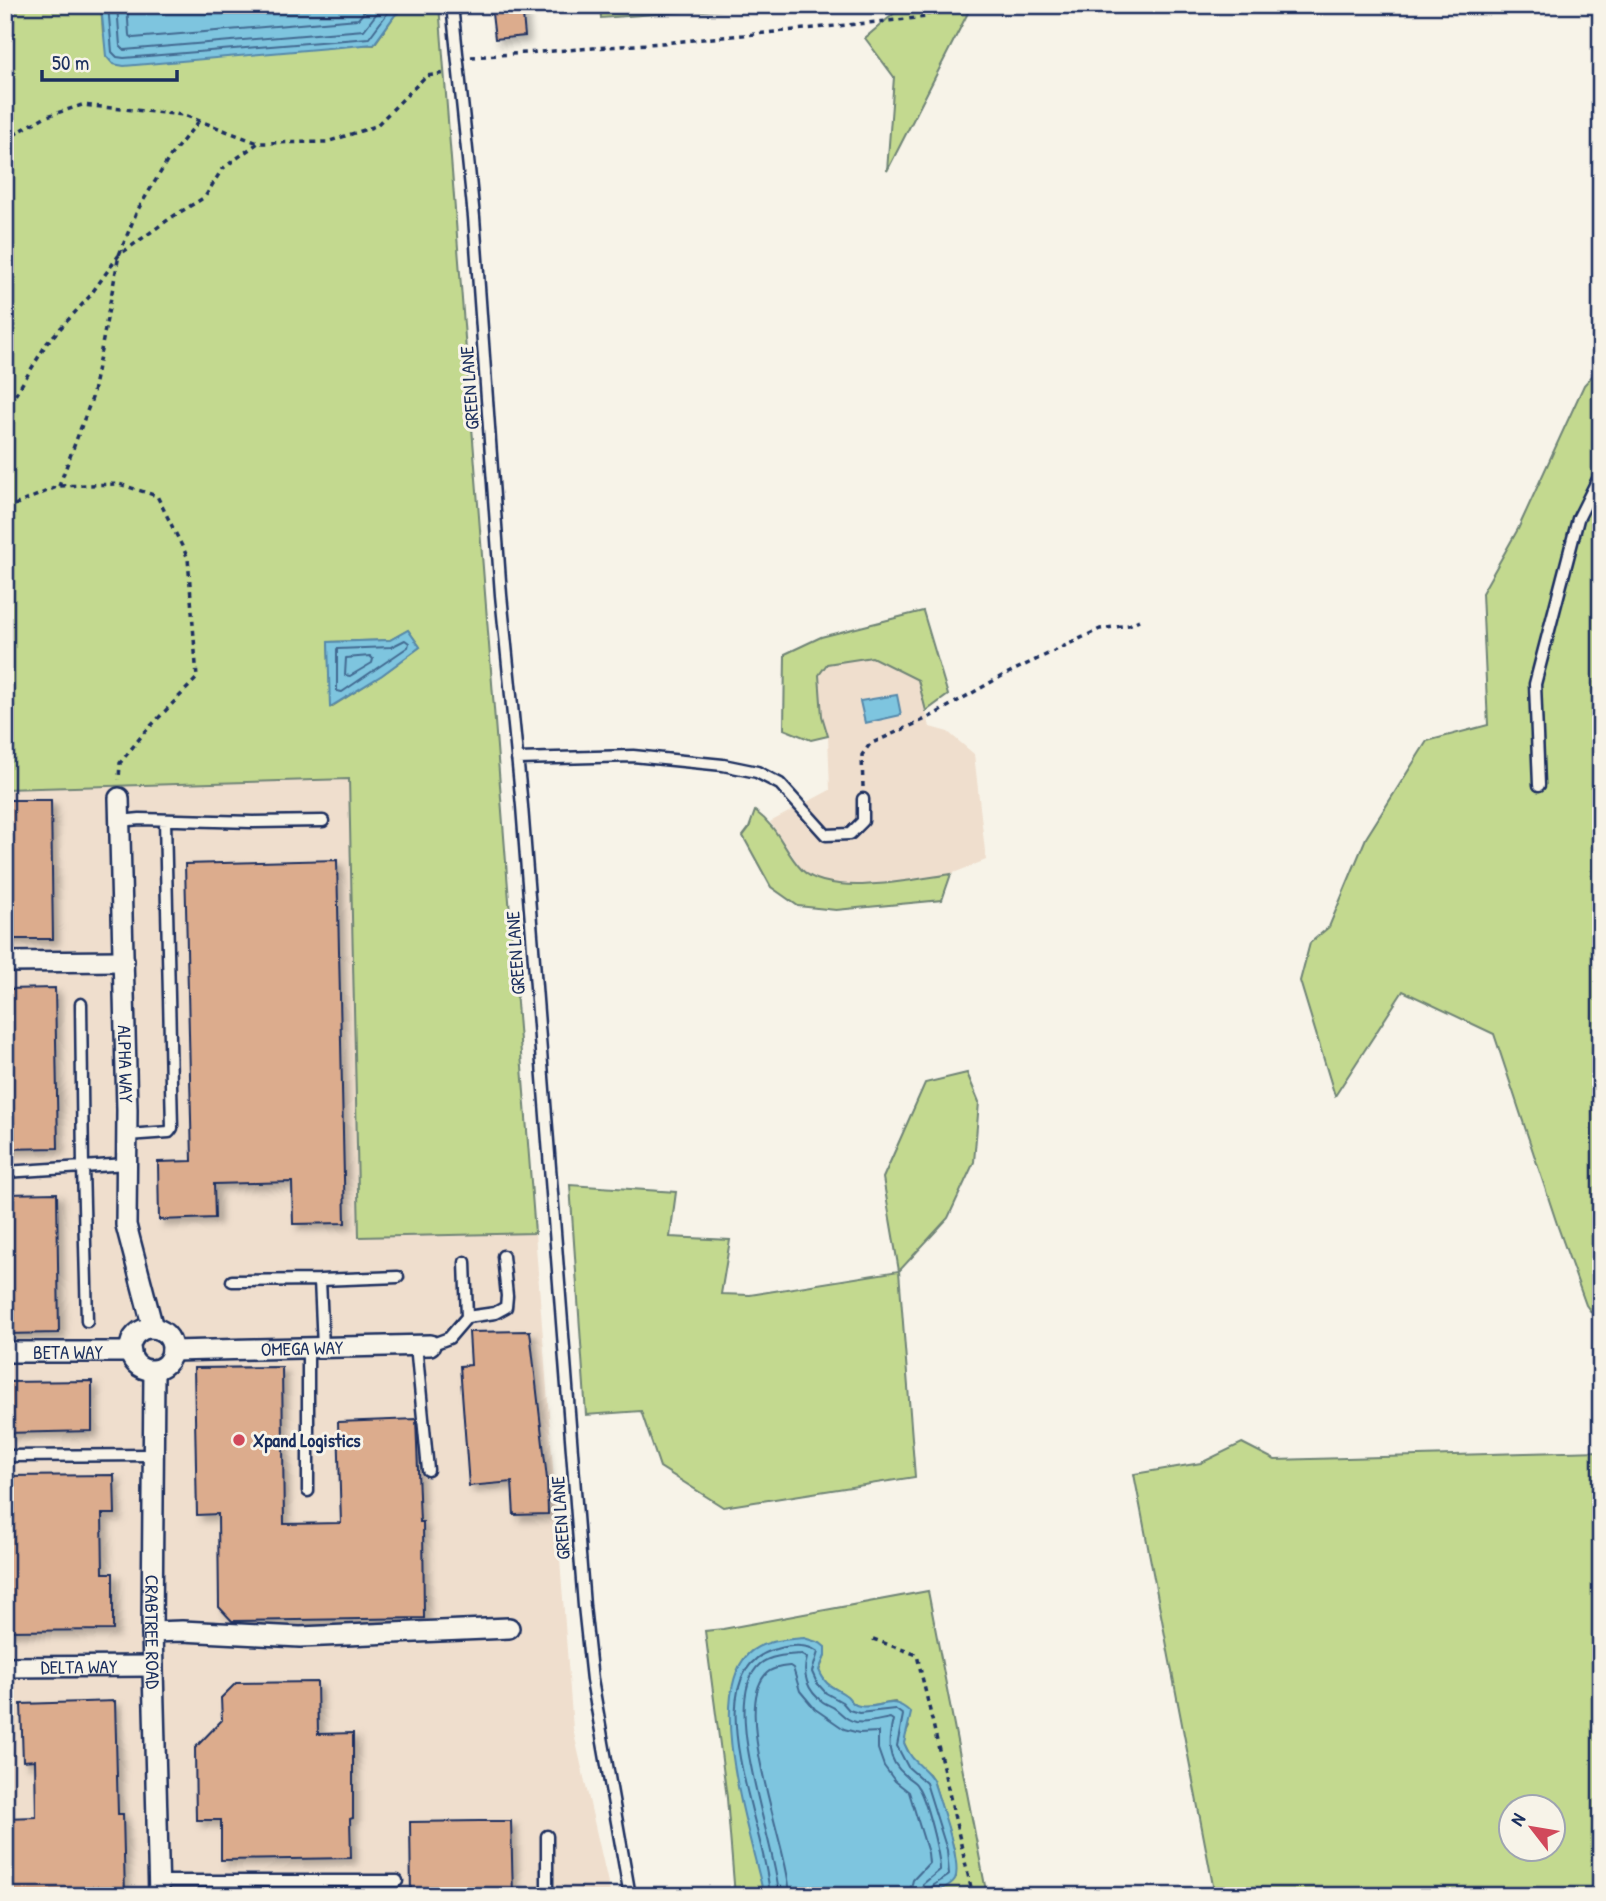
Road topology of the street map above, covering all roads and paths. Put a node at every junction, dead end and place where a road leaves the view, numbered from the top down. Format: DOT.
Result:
graph roads {
  1 [pos="452,5"];
  2 [pos="928,5"];
  3 [pos="457,58"];
  4 [pos="458,71"];
  5 [pos="199,121"];
  6 [pos="5,140"];
  7 [pos="258,143"];
  8 [pos="119,256"];
  9 [pos="5,411"];
  10 [pos="1601,473"];
  11 [pos="59,486"];
  12 [pos="5,509"];
  13 [pos="1139,620"];
  14 [pos="517,759"];
  15 [pos="1539,785"];
  16 [pos="119,798"];
  17 [pos="863,799"];
  18 [pos="165,820"];
  19 [pos="120,821"];
  20 [pos="323,821"];
  21 [pos="124,961"];
  22 [pos="5,962"];
  23 [pos="81,1004"];
  24 [pos="127,1135"];
  25 [pos="126,1164"];
  26 [pos="83,1167"];
  27 [pos="5,1172"];
  28 [pos="503,1256"];
  29 [pos="465,1262"];
  30 [pos="398,1277"];
  31 [pos="320,1280"];
  32 [pos="232,1281"];
  33 [pos="467,1317"];
  34 [pos="87,1321"];
  35 [pos="153,1328"];
  36 [pos="423,1345"];
  37 [pos="315,1347"];
  38 [pos="172,1351"];
  39 [pos="5,1352"];
  40 [pos="131,1352"];
  41 [pos="153,1370"];
  42 [pos="153,1455"];
  43 [pos="5,1457"];
  44 [pos="428,1470"];
  45 [pos="308,1491"];
  46 [pos="509,1628"];
  47 [pos="152,1632"];
  48 [pos="873,1639"];
  49 [pos="153,1666"];
  50 [pos="5,1667"];
  51 [pos="547,1836"];
  52 [pos="397,1881"];
  53 [pos="158,1888"];
  54 [pos="547,1896"];
  55 [pos="630,1896"];
  56 [pos="973,1896"];
  1 -- 3 [label="lane, GREEN LANE"];
  2 -- 3 [label="path"];
  3 -- 4 [label="lane, GREEN LANE"];
  4 -- 7 [label="path"];
  4 -- 14 [label="lane, GREEN LANE"];
  5 -- 6 [label="path"];
  5 -- 7 [label="path"];
  5 -- 8 [label="path"];
  7 -- 8 [label="path"];
  8 -- 9 [label="path"];
  8 -- 11 [label="path"];
  10 -- 15 [label="lane"];
  11 -- 12 [label="path"];
  11 -- 16 [label="path"];
  13 -- 17 [label="path"];
  14 -- 17 [label="lane"];
  14 -- 55 [label="lane, GREEN LANE"];
  16 -- 19 [label="street, ALPHA WAY"];
  18 -- 19 [label="lane"];
  18 -- 20 [label="lane"];
  18 -- 24 [label="lane"];
  19 -- 21 [label="street, ALPHA WAY"];
  21 -- 22 [label="street"];
  21 -- 24 [label="street, ALPHA WAY"];
  23 -- 26 [label="lane"];
  24 -- 25 [label="street, ALPHA WAY"];
  25 -- 26 [label="lane"];
  25 -- 35 [label="street, ALPHA WAY"];
  26 -- 27 [label="lane"];
  26 -- 34 [label="lane"];
  28 -- 33 [label="lane"];
  29 -- 33 [label="lane"];
  30 -- 31 [label="lane"];
  31 -- 32 [label="lane"];
  31 -- 37 [label="lane"];
  33 -- 36 [label="lane"];
  35 -- 38 [label="street"];
  35 -- 40 [label="street"];
  36 -- 37 [label="street, OMEGA WAY"];
  36 -- 44 [label="lane"];
  37 -- 38 [label="street, OMEGA WAY"];
  37 -- 45 [label="lane"];
  38 -- 41 [label="street"];
  39 -- 40 [label="street, BETA WAY"];
  40 -- 41 [label="street"];
  41 -- 42 [label="street, CRABTREE ROAD"];
  42 -- 43 [label="lane"];
  42 -- 47 [label="street, CRABTREE ROAD"];
  46 -- 47 [label="street"];
  47 -- 49 [label="street, CRABTREE ROAD"];
  48 -- 56 [label="path"];
  49 -- 50 [label="street, DELTA WAY"];
  49 -- 53 [label="street, CRABTREE ROAD"];
  51 -- 54 [label="lane"];
  52 -- 53 [label="lane"];
}
